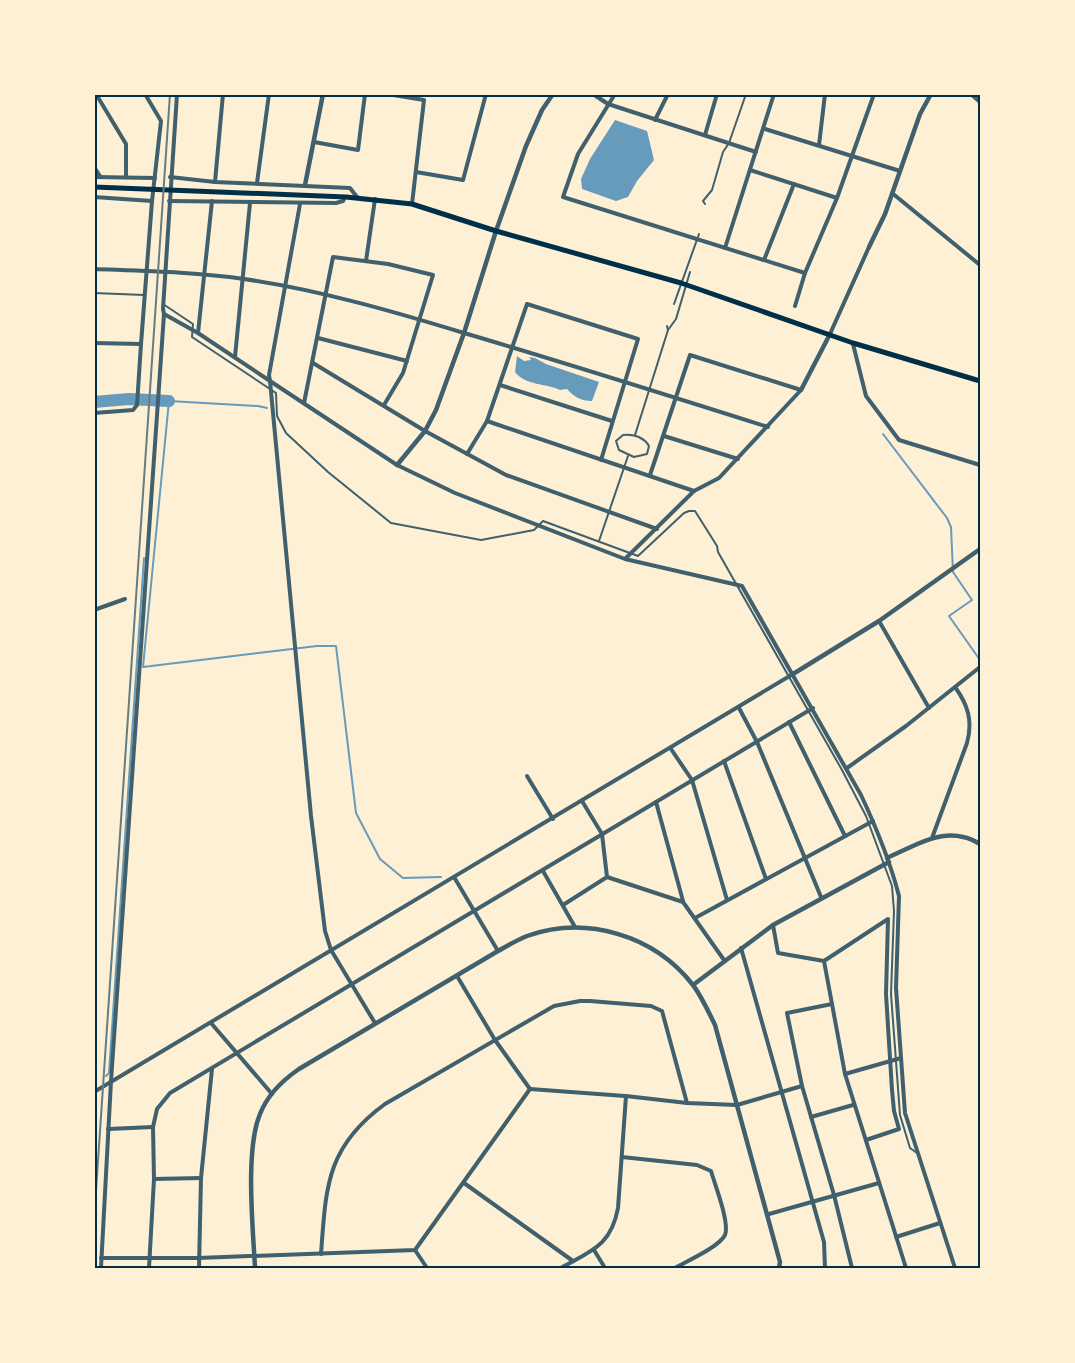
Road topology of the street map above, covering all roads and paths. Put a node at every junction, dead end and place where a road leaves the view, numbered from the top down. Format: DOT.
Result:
graph roads {
  1 [pos="96,94"];
  2 [pos="145,94"];
  3 [pos="177,94"];
  4 [pos="223,94"];
  5 [pos="269,94"];
  6 [pos="323,94"];
  7 [pos="365,94"];
  8 [pos="387,94"];
  9 [pos="486,94"];
  10 [pos="553,94"];
  11 [pos="593,94"];
  12 [pos="615,94"];
  13 [pos="668,94"];
  14 [pos="717,94"];
  15 [pos="746,94"];
  16 [pos="774,94"];
  17 [pos="825,94"];
  18 [pos="873,94"];
  19 [pos="931,94"];
  20 [pos="971,94"];
  21 [pos="981,102"];
  22 [pos="608,104"];
  23 [pos="655,120"];
  24 [pos="765,129"];
  25 [pos="705,135"];
  26 [pos="314,142"];
  27 [pos="729,143"];
  28 [pos="819,145"];
  29 [pos="756,152"];
  30 [pos="852,156"];
  31 [pos="94,167"];
  32 [pos="750,170"];
  33 [pos="900,171"];
  34 [pos="416,172"];
  35 [pos="101,176"];
  36 [pos="94,177"];
  37 [pos="126,177"];
  38 [pos="170,177"];
  39 [pos="156,178"];
  40 [pos="215,182"];
  41 [pos="257,183"];
  42 [pos="794,184"];
  43 [pos="305,185"];
  44 [pos="94,187"];
  45 [pos="892,193"];
  46 [pos="346,196"];
  47 [pos="94,197"];
  48 [pos="357,198"];
  49 [pos="837,198"];
  50 [pos="375,199"];
  51 [pos="152,201"];
  52 [pos="169,201"];
  53 [pos="212,201"];
  54 [pos="250,203"];
  55 [pos="300,204"];
  56 [pos="412,204"];
  57 [pos="705,204"];
  58 [pos="496,231"];
  59 [pos="699,234"];
  60 [pos="725,248"];
  61 [pos="869,248"];
  62 [pos="764,260"];
  63 [pos="366,261"];
  64 [pos="981,265"];
  65 [pos="94,269"];
  66 [pos="148,272"];
  67 [pos="690,272"];
  68 [pos="165,273"];
  69 [pos="805,273"];
  70 [pos="204,275"];
  71 [pos="243,279"];
  72 [pos="285,286"];
  73 [pos="687,286"];
  74 [pos="94,293"];
  75 [pos="326,294"];
  76 [pos="144,295"];
  77 [pos="163,304"];
  78 [pos="674,304"];
  79 [pos="795,306"];
  80 [pos="164,314"];
  81 [pos="420,318"];
  82 [pos="667,326"];
  83 [pos="192,330"];
  84 [pos="668,330"];
  85 [pos="198,333"];
  86 [pos="464,333"];
  87 [pos="830,334"];
  88 [pos="318,338"];
  89 [pos="94,343"];
  90 [pos="853,343"];
  91 [pos="141,344"];
  92 [pos="512,345"];
  93 [pos="235,357"];
  94 [pos="407,361"];
  95 [pos="313,363"];
  96 [pos="270,381"];
  97 [pos="625,381"];
  98 [pos="981,381"];
  99 [pos="500,386"];
  100 [pos="271,389"];
  101 [pos="651,390"];
  102 [pos="801,390"];
  103 [pos="675,397"];
  104 [pos="304,403"];
  105 [pos="384,405"];
  106 [pos="94,413"];
  107 [pos="487,421"];
  108 [pos="612,421"];
  109 [pos="768,427"];
  110 [pos="425,431"];
  111 [pos="636,435"];
  112 [pos="664,436"];
  113 [pos="467,454"];
  114 [pos="628,456"];
  115 [pos="738,459"];
  116 [pos="601,460"];
  117 [pos="397,465"];
  118 [pos="981,465"];
  119 [pos="623,468"];
  120 [pos="650,475"];
  121 [pos="694,491"];
  122 [pos="608,513"];
  123 [pos="539,525"];
  124 [pos="657,529"];
  125 [pos="598,542"];
  126 [pos="981,549"];
  127 [pos="630,554"];
  128 [pos="625,559"];
  129 [pos="736,585"];
  130 [pos="125,599"];
  131 [pos="94,610"];
  132 [pos="879,621"];
  133 [pos="980,667"];
  134 [pos="791,675"];
  135 [pos="955,687"];
  136 [pos="739,708"];
  137 [pos="929,708"];
  138 [pos="811,709"];
  139 [pos="789,722"];
  140 [pos="757,742"];
  141 [pos="670,749"];
  142 [pos="724,761"];
  143 [pos="847,768"];
  144 [pos="527,776"];
  145 [pos="692,780"];
  146 [pos="582,801"];
  147 [pos="656,802"];
  148 [pos="553,819"];
  149 [pos="871,822"];
  150 [pos="602,834"];
  151 [pos="844,836"];
  152 [pos="932,838"];
  153 [pos="981,844"];
  154 [pos="805,858"];
  155 [pos="887,861"];
  156 [pos="543,871"];
  157 [pos="454,877"];
  158 [pos="607,877"];
  159 [pos="766,879"];
  160 [pos="821,897"];
  161 [pos="727,900"];
  162 [pos="683,902"];
  163 [pos="563,905"];
  164 [pos="475,912"];
  165 [pos="695,918"];
  166 [pos="773,925"];
  167 [pos="575,927"];
  168 [pos="741,948"];
  169 [pos="332,950"];
  170 [pos="498,951"];
  171 [pos="724,960"];
  172 [pos="824,962"];
  173 [pos="457,976"];
  174 [pos="352,985"];
  175 [pos="693,985"];
  176 [pos="832,1004"];
  177 [pos="211,1023"];
  178 [pos="375,1023"];
  179 [pos="495,1040"];
  180 [pos="236,1054"];
  181 [pos="896,1059"];
  182 [pos="213,1068"];
  183 [pos="845,1074"];
  184 [pos="111,1081"];
  185 [pos="802,1086"];
  186 [pos="530,1089"];
  187 [pos="94,1092"];
  188 [pos="781,1092"];
  189 [pos="272,1095"];
  190 [pos="626,1096"];
  191 [pos="687,1103"];
  192 [pos="737,1105"];
  193 [pos="854,1105"];
  194 [pos="811,1117"];
  195 [pos="153,1127"];
  196 [pos="108,1129"];
  197 [pos="866,1140"];
  198 [pos="622,1157"];
  199 [pos="201,1178"];
  200 [pos="154,1179"];
  201 [pos="464,1183"];
  202 [pos="879,1183"];
  203 [pos="834,1195"];
  204 [pos="812,1202"];
  205 [pos="769,1214"];
  206 [pos="940,1223"];
  207 [pos="896,1237"];
  208 [pos="416,1250"];
  209 [pos="594,1250"];
  210 [pos="321,1254"];
  211 [pos="254,1255"];
  212 [pos="101,1258"];
  213 [pos="198,1258"];
  214 [pos="149,1259"];
  215 [pos="573,1261"];
  216 [pos="101,1269"];
  217 [pos="149,1269"];
  218 [pos="199,1269"];
  219 [pos="255,1269"];
  220 [pos="427,1269"];
  221 [pos="561,1269"];
  222 [pos="605,1269"];
  223 [pos="675,1269"];
  224 [pos="779,1269"];
  225 [pos="825,1269"];
  226 [pos="852,1269"];
  227 [pos="906,1269"];
  228 [pos="955,1269"];
  1 -- 37 [label="street"];
  2 -- 39 [label="street"];
  3 -- 38 [label="street"];
  4 -- 40 [label="street"];
  5 -- 41 [label="street"];
  6 -- 26 [label="street"];
  7 -- 26 [label="street"];
  8 -- 34 [label="street"];
  9 -- 34 [label="street"];
  10 -- 58 [label="street"];
  11 -- 22 [label="street"];
  12 -- 22 [label="street"];
  13 -- 23 [label="street"];
  14 -- 25 [label="street"];
  15 -- 27 [label="street"];
  16 -- 24 [label="street"];
  17 -- 28 [label="street"];
  18 -- 30 [label="street"];
  19 -- 33 [label="street"];
  20 -- 21 [label="street"];
  22 -- 23 [label="street"];
  22 -- 60 [label="street"];
  23 -- 25 [label="street"];
  24 -- 28 [label="street"];
  24 -- 29 [label="street"];
  25 -- 27 [label="street"];
  26 -- 43 [label="street"];
  27 -- 29 [label="street"];
  27 -- 57 [label="street"];
  28 -- 30 [label="street"];
  29 -- 32 [label="street"];
  30 -- 33 [label="street"];
  30 -- 49 [label="street"];
  31 -- 35 [label="street"];
  32 -- 42 [label="street"];
  32 -- 60 [label="street"];
  33 -- 45 [label="street"];
  34 -- 56 [label="street"];
  35 -- 36 [label="street"];
  35 -- 37 [label="street"];
  37 -- 39 [label="street"];
  38 -- 40 [label="street"];
  38 -- 52 [label="street"];
  39 -- 51 [label="street"];
  40 -- 41 [label="street"];
  41 -- 43 [label="street"];
  42 -- 49 [label="street"];
  42 -- 62 [label="street"];
  43 -- 48 [label="street"];
  44 -- 46 [label="main road"];
  45 -- 61 [label="street"];
  45 -- 64 [label="street"];
  46 -- 48 [label="main road"];
  46 -- 55 [label="street"];
  47 -- 51 [label="street"];
  48 -- 50 [label="main road"];
  49 -- 69 [label="street"];
  50 -- 56 [label="main road"];
  50 -- 63 [label="street"];
  51 -- 66 [label="street"];
  52 -- 53 [label="street"];
  52 -- 68 [label="street"];
  53 -- 54 [label="street"];
  53 -- 70 [label="street"];
  54 -- 55 [label="street"];
  54 -- 71 [label="street"];
  55 -- 72 [label="street"];
  56 -- 58 [label="main road"];
  58 -- 73 [label="main road"];
  58 -- 86 [label="street"];
  59 -- 78 [label="street"];
  60 -- 62 [label="street"];
  61 -- 87 [label="street"];
  62 -- 69 [label="street"];
  63 -- 75 [label="street"];
  63 -- 81 [label="street"];
  65 -- 66 [label="street"];
  66 -- 68 [label="street"];
  66 -- 76 [label="street"];
  67 -- 73 [label="street"];
  68 -- 70 [label="street"];
  68 -- 77 [label="street"];
  69 -- 79 [label="street"];
  70 -- 71 [label="street"];
  70 -- 85 [label="street"];
  71 -- 72 [label="street"];
  71 -- 93 [label="street"];
  72 -- 75 [label="street"];
  72 -- 96 [label="street"];
  73 -- 84 [label="street"];
  73 -- 87 [label="main road"];
  74 -- 76 [label="street"];
  75 -- 81 [label="street"];
  75 -- 88 [label="street"];
  76 -- 91 [label="street"];
  77 -- 80 [label="street"];
  77 -- 83 [label="street"];
  80 -- 83 [label="street"];
  80 -- 184 [label="street"];
  81 -- 86 [label="street"];
  81 -- 94 [label="street"];
  82 -- 84 [label="street"];
  83 -- 85 [label="street"];
  83 -- 100 [label="street"];
  84 -- 101 [label="street"];
  85 -- 93 [label="street"];
  86 -- 92 [label="street"];
  86 -- 110 [label="street"];
  87 -- 90 [label="main road"];
  87 -- 102 [label="street"];
  88 -- 94 [label="street"];
  88 -- 95 [label="street"];
  89 -- 91 [label="street"];
  90 -- 98 [label="main road"];
  90 -- 118 [label="street"];
  91 -- 106 [label="street"];
  92 -- 97 [label="street"];
  92 -- 97 [label="street"];
  92 -- 99 [label="street"];
  93 -- 96 [label="street"];
  94 -- 105 [label="street"];
  95 -- 104 [label="street"];
  95 -- 105 [label="street"];
  96 -- 100 [label="street"];
  96 -- 104 [label="street"];
  97 -- 101 [label="street"];
  97 -- 108 [label="street"];
  99 -- 107 [label="street"];
  99 -- 108 [label="street"];
  100 -- 123 [label="street"];
  100 -- 169 [label="street"];
  101 -- 103 [label="street"];
  101 -- 111 [label="street"];
  102 -- 103 [label="street"];
  102 -- 109 [label="street"];
  103 -- 109 [label="street"];
  103 -- 112 [label="street"];
  104 -- 117 [label="street"];
  105 -- 110 [label="street"];
  107 -- 113 [label="street"];
  107 -- 116 [label="street"];
  108 -- 116 [label="street"];
  109 -- 115 [label="street"];
  110 -- 113 [label="street"];
  110 -- 117 [label="street"];
  111 -- 114 [label="street"];
  111 -- 114 [label="street"];
  112 -- 115 [label="street"];
  112 -- 120 [label="street"];
  113 -- 122 [label="street"];
  114 -- 119 [label="street"];
  115 -- 121 [label="street"];
  116 -- 119 [label="street"];
  117 -- 123 [label="street"];
  119 -- 120 [label="street"];
  119 -- 122 [label="street"];
  120 -- 121 [label="street"];
  121 -- 124 [label="street"];
  122 -- 124 [label="street"];
  122 -- 125 [label="street"];
  123 -- 125 [label="street"];
  123 -- 128 [label="street"];
  124 -- 127 [label="street"];
  125 -- 127 [label="street"];
  126 -- 132 [label="street"];
  127 -- 128 [label="street"];
  127 -- 129 [label="street"];
  128 -- 129 [label="street"];
  129 -- 134 [label="street"];
  130 -- 131 [label="street"];
  132 -- 134 [label="street"];
  132 -- 137 [label="street"];
  133 -- 135 [label="street"];
  134 -- 136 [label="street"];
  134 -- 138 [label="street"];
  135 -- 137 [label="street"];
  135 -- 152 [label="street"];
  136 -- 140 [label="street"];
  136 -- 141 [label="street"];
  137 -- 143 [label="street"];
  138 -- 139 [label="street"];
  138 -- 143 [label="street"];
  138 -- 149 [label="street"];
  139 -- 140 [label="street"];
  139 -- 151 [label="street"];
  140 -- 142 [label="street"];
  140 -- 154 [label="street"];
  141 -- 145 [label="street"];
  141 -- 146 [label="street"];
  142 -- 145 [label="street"];
  142 -- 159 [label="street"];
  143 -- 149 [label="street"];
  144 -- 148 [label="street"];
  145 -- 147 [label="street"];
  145 -- 161 [label="street"];
  146 -- 148 [label="street"];
  146 -- 150 [label="street"];
  147 -- 150 [label="street"];
  147 -- 162 [label="street"];
  148 -- 157 [label="street"];
  149 -- 151 [label="street"];
  149 -- 155 [label="street"];
  150 -- 156 [label="street"];
  150 -- 158 [label="street"];
  151 -- 154 [label="street"];
  152 -- 153 [label="street"];
  152 -- 155 [label="street"];
  154 -- 159 [label="street"];
  154 -- 160 [label="street"];
  155 -- 160 [label="street"];
  155 -- 181 [label="street"];
  156 -- 163 [label="street"];
  156 -- 164 [label="street"];
  157 -- 164 [label="street"];
  157 -- 169 [label="street"];
  158 -- 162 [label="street"];
  158 -- 163 [label="street"];
  159 -- 161 [label="street"];
  160 -- 166 [label="street"];
  161 -- 165 [label="street"];
  162 -- 165 [label="street"];
  163 -- 167 [label="street"];
  164 -- 170 [label="street"];
  164 -- 174 [label="street"];
  165 -- 171 [label="street"];
  166 -- 168 [label="street"];
  166 -- 172 [label="street"];
  167 -- 170 [label="street"];
  167 -- 175 [label="street"];
  168 -- 171 [label="street"];
  168 -- 188 [label="street"];
  169 -- 174 [label="street"];
  169 -- 177 [label="street"];
  170 -- 173 [label="street"];
  171 -- 175 [label="street"];
  172 -- 176 [label="street"];
  172 -- 181 [label="street"];
  173 -- 178 [label="street"];
  173 -- 179 [label="street"];
  174 -- 178 [label="street"];
  174 -- 180 [label="street"];
  175 -- 192 [label="street"];
  176 -- 183 [label="street"];
  176 -- 185 [label="street"];
  177 -- 180 [label="street"];
  177 -- 184 [label="street"];
  178 -- 189 [label="street"];
  179 -- 186 [label="street"];
  179 -- 191 [label="street"];
  179 -- 210 [label="street"];
  180 -- 182 [label="street"];
  180 -- 189 [label="street"];
  181 -- 183 [label="street"];
  181 -- 197 [label="street"];
  181 -- 206 [label="street"];
  182 -- 195 [label="street"];
  182 -- 199 [label="street"];
  183 -- 193 [label="street"];
  184 -- 187 [label="street"];
  184 -- 196 [label="street"];
  185 -- 188 [label="street"];
  185 -- 194 [label="street"];
  186 -- 190 [label="street"];
  186 -- 201 [label="street"];
  188 -- 192 [label="street"];
  188 -- 204 [label="street"];
  189 -- 211 [label="street"];
  190 -- 191 [label="street"];
  190 -- 198 [label="street"];
  191 -- 192 [label="street"];
  192 -- 205 [label="street"];
  193 -- 194 [label="street"];
  193 -- 197 [label="street"];
  194 -- 203 [label="street"];
  195 -- 196 [label="street"];
  195 -- 200 [label="street"];
  196 -- 212 [label="street"];
  197 -- 202 [label="street"];
  198 -- 209 [label="street"];
  198 -- 223 [label="street"];
  199 -- 200 [label="street"];
  199 -- 213 [label="street"];
  200 -- 214 [label="street"];
  201 -- 208 [label="street"];
  201 -- 215 [label="street"];
  202 -- 203 [label="street"];
  202 -- 207 [label="street"];
  203 -- 204 [label="street"];
  203 -- 226 [label="street"];
  204 -- 205 [label="street"];
  204 -- 225 [label="street"];
  205 -- 224 [label="street"];
  206 -- 207 [label="street"];
  206 -- 228 [label="street"];
  207 -- 227 [label="street"];
  208 -- 210 [label="street"];
  208 -- 220 [label="street"];
  209 -- 215 [label="street"];
  209 -- 222 [label="street"];
  210 -- 211 [label="street"];
  211 -- 213 [label="street"];
  211 -- 219 [label="street"];
  212 -- 214 [label="street"];
  212 -- 216 [label="street"];
  213 -- 214 [label="street"];
  213 -- 218 [label="street"];
  214 -- 217 [label="street"];
  215 -- 221 [label="street"];
}
